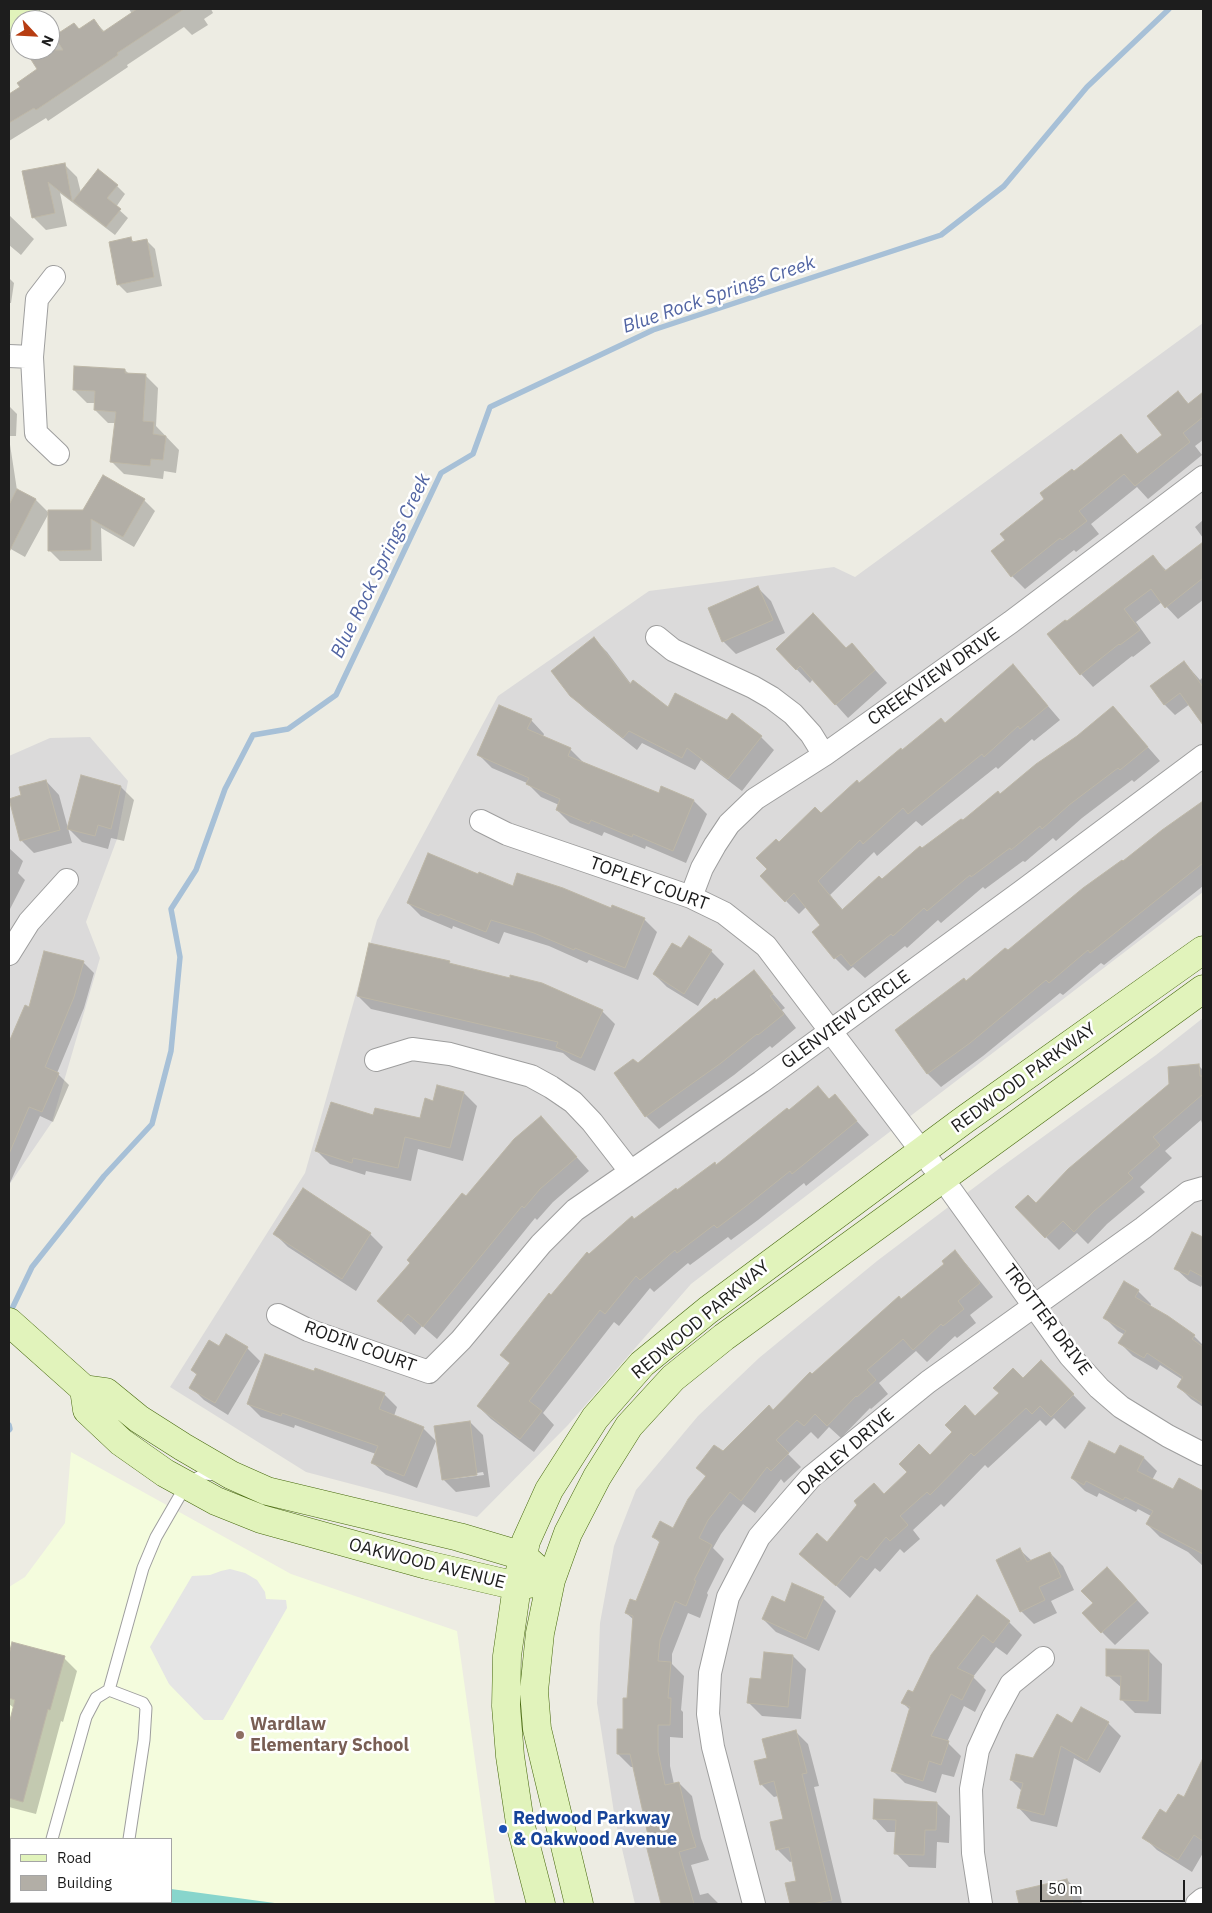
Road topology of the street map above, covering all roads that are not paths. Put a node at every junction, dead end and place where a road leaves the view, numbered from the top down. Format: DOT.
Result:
graph roads {
  1 [pos="25,9"];
  2 [pos="9,19"];
  3 [pos="54,277"];
  4 [pos="9,356"];
  5 [pos="32,357"];
  6 [pos="58,454"];
  7 [pos="1203,477"];
  8 [pos="657,637"];
  9 [pos="824,755"];
  10 [pos="1203,756"];
  11 [pos="481,821"];
  12 [pos="67,880"];
  13 [pos="691,897"];
  14 [pos="1203,950"];
  15 [pos="9,954"];
  16 [pos="1203,988"];
  17 [pos="831,1031"];
  18 [pos="376,1060"];
  19 [pos="922,1152"];
  20 [pos="630,1172"];
  21 [pos="942,1178"];
  22 [pos="1203,1188"];
  23 [pos="499,1293"];
  24 [pos="1035,1307"];
  25 [pos="278,1315"];
  26 [pos="9,1322"];
  27 [pos="84,1389"];
  28 [pos="1203,1454"];
  29 [pos="231,1475"];
  30 [pos="186,1484"];
  31 [pos="523,1556"];
  32 [pos="551,1580"];
  33 [pos="517,1586"];
  34 [pos="1044,1658"];
  35 [pos="109,1690"];
  36 [pos="52,1838"];
  37 [pos="129,1838"];
  38 [pos="1203,1899"];
  39 [pos="541,1904"];
  40 [pos="579,1904"];
  41 [pos="754,1904"];
  42 [pos="981,1904"];
  43 [pos="1197,1904"];
  1 -- 2 [label="main road"];
  3 -- 5 [label="street"];
  4 -- 5 [label="street"];
  5 -- 6 [label="street"];
  7 -- 9 [label="street, CREEKVIEW DRIVE"];
  8 -- 9 [label="street"];
  9 -- 13 [label="street, CREEKVIEW DRIVE"];
  10 -- 17 [label="street, GLENVIEW CIRCLE"];
  11 -- 13 [label="street, TOPLEY COURT"];
  12 -- 15 [label="street"];
  13 -- 17 [label="street, TOPLEY COURT"];
  14 -- 19 [label="main road, REDWOOD PARKWAY"];
  16 -- 21 [label="main road, REDWOOD PARKWAY"];
  17 -- 19 [label="street, TOPLEY COURT"];
  17 -- 20 [label="street, GLENVIEW CIRCLE"];
  18 -- 20 [label="street"];
  19 -- 21 [label="street, TROTTER DRIVE"];
  19 -- 31 [label="main road, REDWOOD PARKWAY"];
  20 -- 23 [label="street, GLENVIEW CIRCLE"];
  21 -- 24 [label="street, TROTTER DRIVE"];
  21 -- 32 [label="main road, REDWOOD PARKWAY"];
  22 -- 24 [label="street, DARLEY DRIVE"];
  23 -- 25 [label="street, RODIN COURT"];
  24 -- 28 [label="street, TROTTER DRIVE"];
  24 -- 41 [label="street, DARLEY DRIVE"];
  26 -- 27 [label="main road, OAKWOOD AVENUE"];
  27 -- 29 [label="main road, OAKWOOD AVENUE"];
  27 -- 30 [label="main road, OAKWOOD AVENUE"];
  29 -- 30 [label="lane"];
  29 -- 31 [label="main road, OAKWOOD AVENUE"];
  30 -- 33 [label="main road, OAKWOOD AVENUE"];
  30 -- 35 [label="lane"];
  31 -- 32 [label="main road, OAKWOOD AVENUE"];
  31 -- 33 [label="main road, REDWOOD PARKWAY"];
  32 -- 33 [label="main road, OAKWOOD AVENUE"];
  32 -- 40 [label="main road, REDWOOD PARKWAY"];
  33 -- 39 [label="main road, REDWOOD PARKWAY"];
  34 -- 42 [label="street"];
  35 -- 36 [label="lane"];
  35 -- 37 [label="lane"];
  38 -- 43 [label="street"];
}
